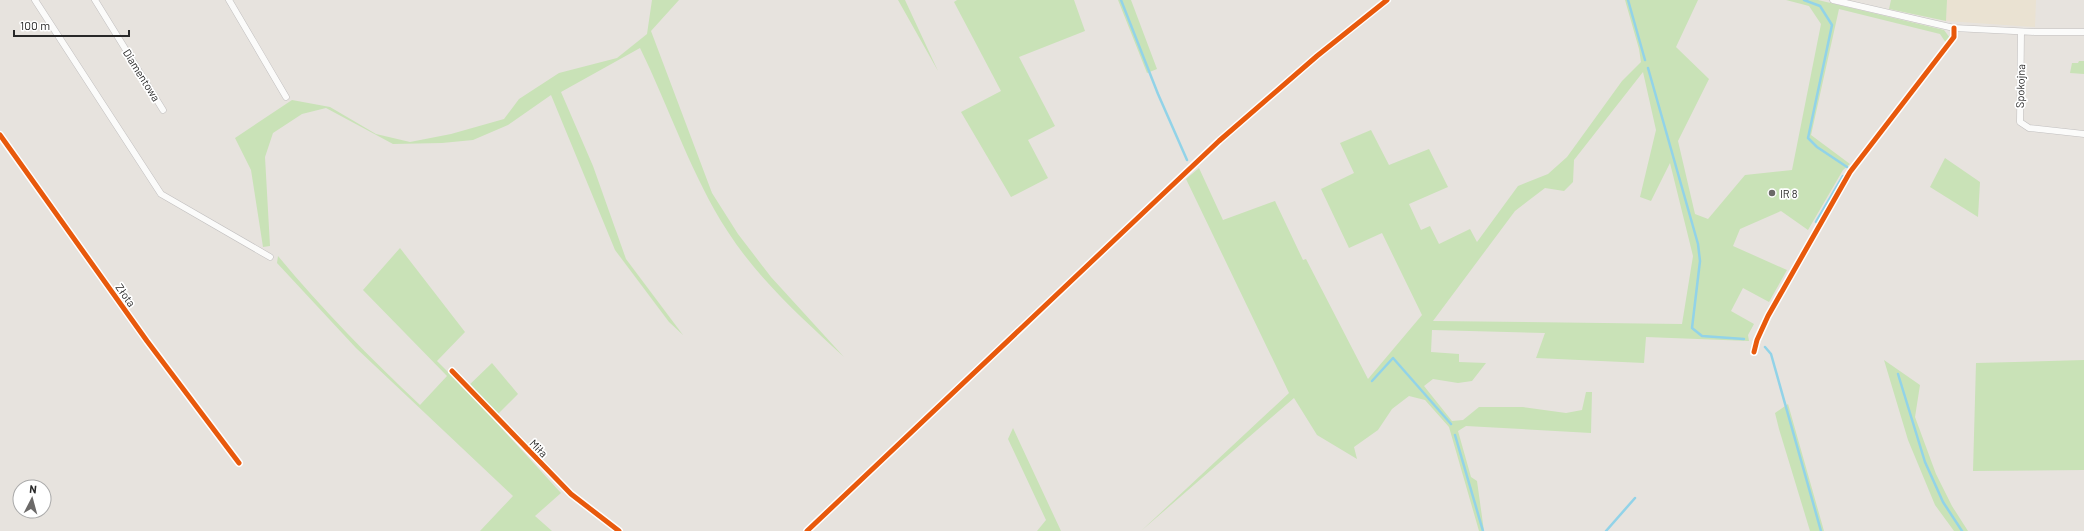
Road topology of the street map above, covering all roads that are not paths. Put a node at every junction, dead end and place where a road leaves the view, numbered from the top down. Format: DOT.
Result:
graph roads {
  1 [pos="35,0"];
  2 [pos="95,0"];
  3 [pos="229,0"];
  4 [pos="1387,0"];
  5 [pos="1833,0"];
  6 [pos="1954,28"];
  7 [pos="2021,32"];
  8 [pos="2084,32"];
  9 [pos="286,97"];
  10 [pos="163,110"];
  11 [pos="2084,134"];
  12 [pos="0,135"];
  13 [pos="270,257"];
  14 [pos="1754,352"];
  15 [pos="452,371"];
  16 [pos="239,463"];
  17 [pos="619,531"];
  18 [pos="807,531"];
  1 -- 13 [label="street"];
  2 -- 10 [label="street, Diamentowa"];
  3 -- 9 [label="street"];
  4 -- 18 [label="street"];
  5 -- 6 [label="street"];
  6 -- 7 [label="street"];
  6 -- 14 [label="street"];
  7 -- 8 [label="street"];
  7 -- 11 [label="street, Spokojna"];
  12 -- 16 [label="street, Złota"];
  15 -- 17 [label="street, Miła"];
}
